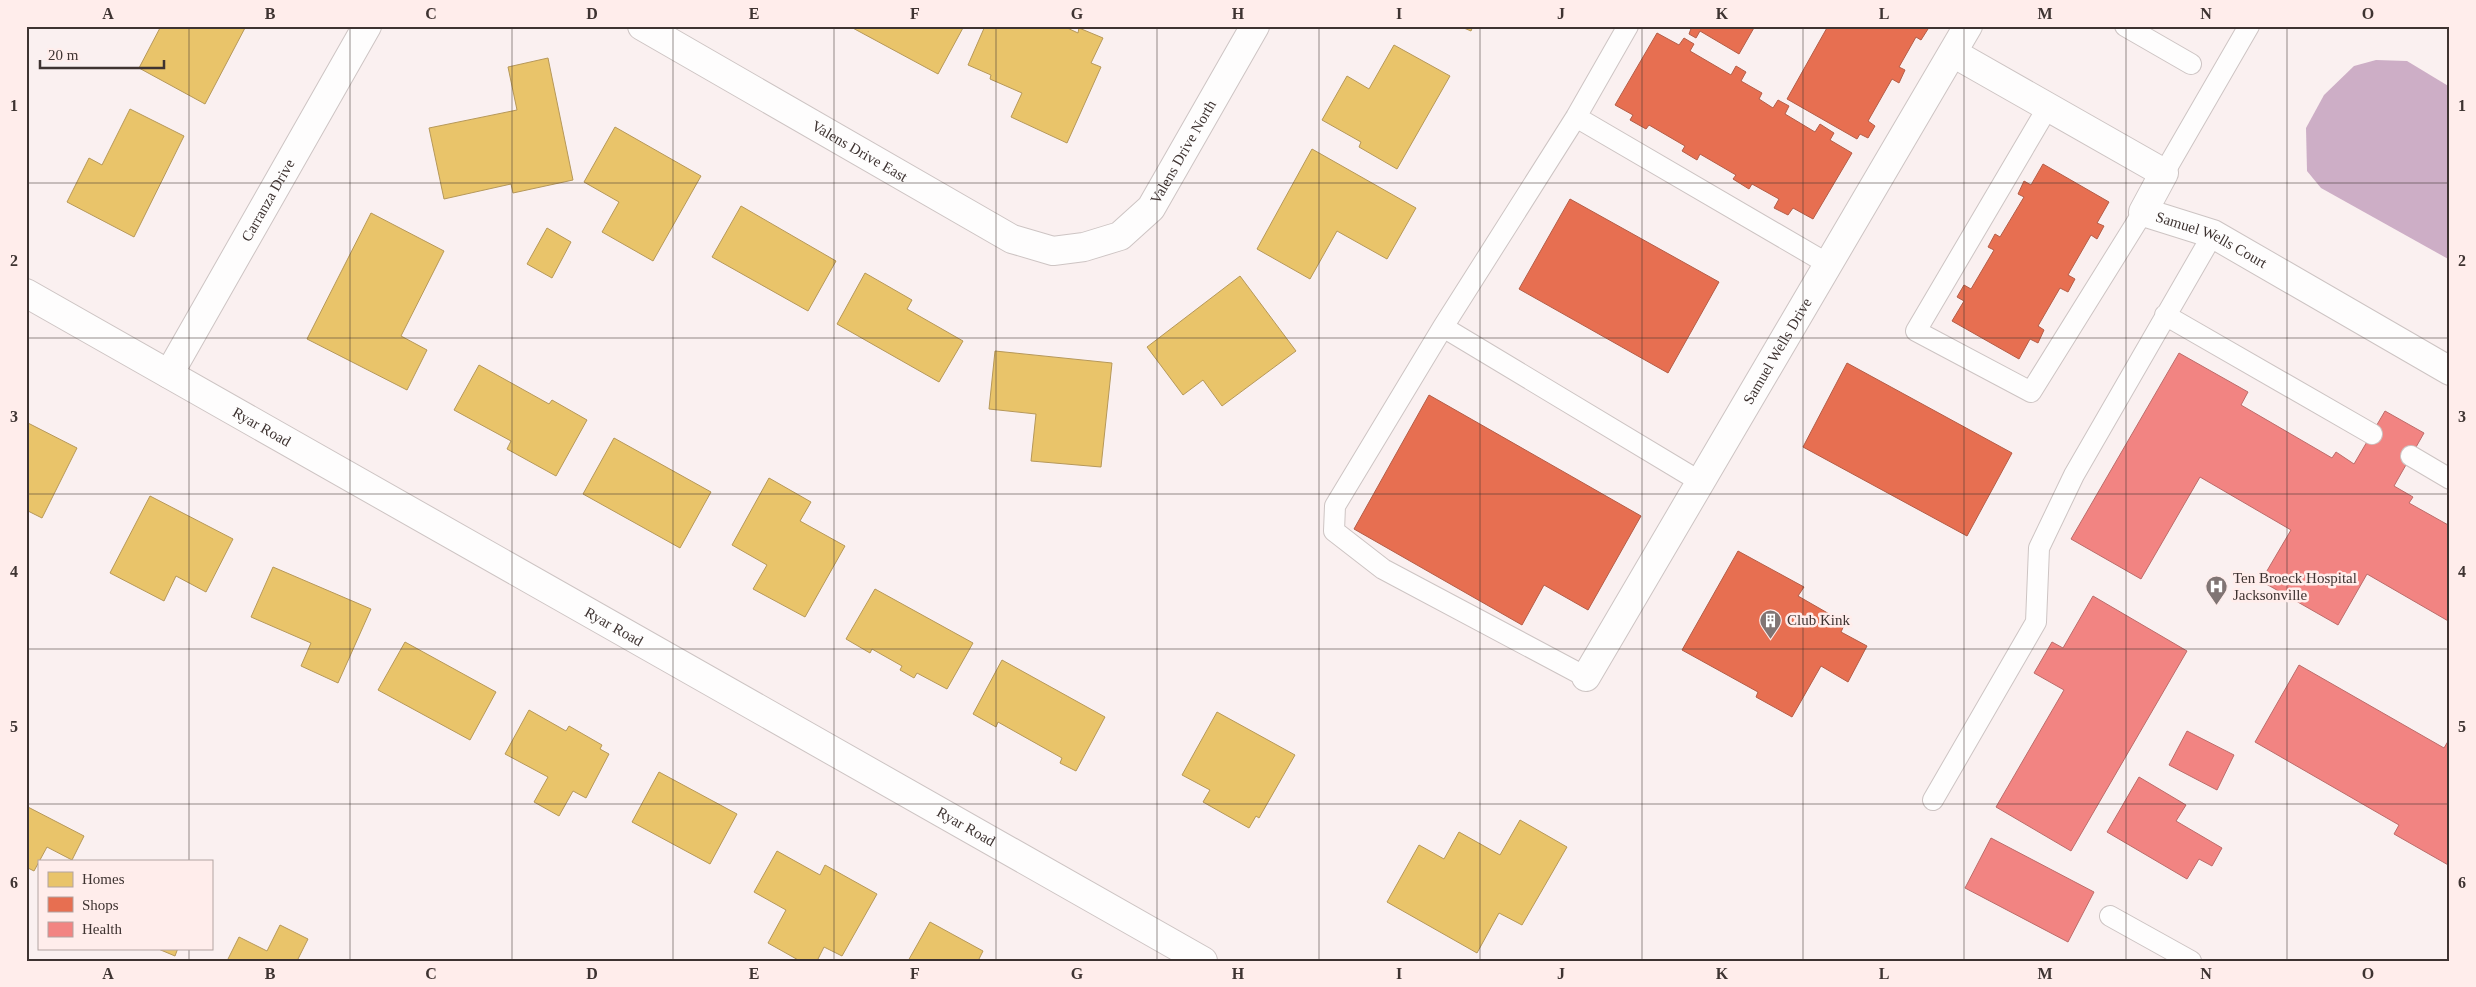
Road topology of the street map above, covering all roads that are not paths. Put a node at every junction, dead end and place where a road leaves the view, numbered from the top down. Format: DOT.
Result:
graph roads {
  1 [pos="367,26"];
  2 [pos="642,26"];
  3 [pos="1255,26"];
  4 [pos="1628,26"];
  5 [pos="1968,26"];
  6 [pos="2125,26"];
  7 [pos="2249,26"];
  8 [pos="1953,52"];
  9 [pos="2191,64"];
  10 [pos="2048,106"];
  11 [pos="1576,117"];
  12 [pos="2164,173"];
  13 [pos="2143,212"];
  14 [pos="2213,234"];
  15 [pos="1084,247"];
  16 [pos="1828,264"];
  17 [pos="26,293"];
  18 [pos="2165,315"];
  19 [pos="1443,327"];
  20 [pos="2450,371"];
  21 [pos="169,374"];
  22 [pos="2372,434"];
  23 [pos="2411,456"];
  24 [pos="2450,479"];
  25 [pos="1699,481"];
  26 [pos="1586,677"];
  27 [pos="1933,800"];
  28 [pos="2110,916"];
  29 [pos="1203,961"];
  30 [pos="2190,961"];
  1 -- 21 [label="street, Carranza Drive"];
  2 -- 15 [label="street, Valens Drive East"];
  3 -- 15 [label="street, Valens Drive North"];
  4 -- 11 [label="lane"];
  5 -- 8 [label="street, Samuel Wells Drive"];
  6 -- 9 [label="lane"];
  7 -- 12 [label="lane"];
  8 -- 10 [label="street"];
  8 -- 16 [label="street, Samuel Wells Drive"];
  10 -- 12 [label="street"];
  10 -- 13 [label="lane"];
  11 -- 16 [label="lane"];
  11 -- 19 [label="lane"];
  12 -- 13 [label="street, Samuel Wells Court"];
  13 -- 14 [label="street, Samuel Wells Court"];
  14 -- 18 [label="lane"];
  14 -- 20 [label="street, Samuel Wells Court"];
  16 -- 25 [label="street, Samuel Wells Drive"];
  17 -- 21 [label="street, Ryar Road"];
  18 -- 22 [label="lane"];
  18 -- 27 [label="lane"];
  19 -- 25 [label="lane"];
  19 -- 26 [label="lane"];
  21 -- 29 [label="street, Ryar Road"];
  23 -- 24 [label="lane"];
  25 -- 26 [label="street, Samuel Wells Drive"];
  28 -- 30 [label="lane"];
}
